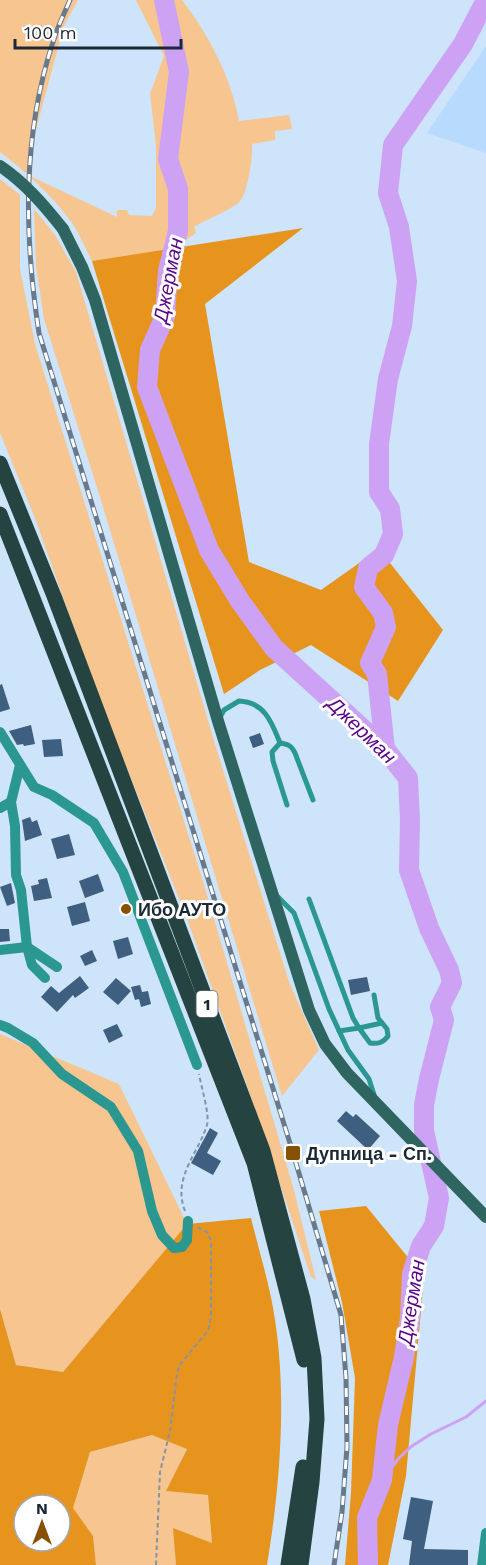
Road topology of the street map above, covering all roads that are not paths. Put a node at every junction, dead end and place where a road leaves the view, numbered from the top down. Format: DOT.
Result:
graph roads {
  1 [pos="0,166"];
  2 [pos="0,463"];
  3 [pos="0,514"];
  4 [pos="218,721"];
  5 [pos="0,732"];
  6 [pos="280,743"];
  7 [pos="20,765"];
  8 [pos="313,800"];
  9 [pos="11,802"];
  10 [pos="286,805"];
  11 [pos="0,808"];
  12 [pos="270,890"];
  13 [pos="309,899"];
  14 [pos="27,947"];
  15 [pos="0,950"];
  16 [pos="57,967"];
  17 [pos="45,978"];
  18 [pos="374,995"];
  19 [pos="382,1023"];
  20 [pos="0,1025"];
  21 [pos="359,1028"];
  22 [pos="339,1030"];
  23 [pos="197,1065"];
  24 [pos="380,1108"];
  25 [pos="486,1217"];
  26 [pos="188,1221"];
  27 [pos="486,1533"];
  28 [pos="288,1565"];
  29 [pos="301,1565"];
  30 [pos="482,1565"];
  1 -- 4 [label="main road, bridge"];
  2 -- 29 [label="main road, 1"];
  3 -- 28 [label="main road, 1"];
  4 -- 6 [label="lane"];
  4 -- 12 [label="main road"];
  5 -- 7 [label="street"];
  6 -- 8 [label="lane"];
  6 -- 10 [label="lane"];
  7 -- 9 [label="street"];
  7 -- 23 [label="street"];
  9 -- 11 [label="street"];
  9 -- 14 [label="street"];
  12 -- 22 [label="lane"];
  12 -- 24 [label="main road"];
  13 -- 21 [label="lane"];
  14 -- 15 [label="street"];
  14 -- 16 [label="street"];
  14 -- 17 [label="street"];
  18 -- 19 [label="lane"];
  19 -- 21 [label="lane"];
  19 -- 21 [label="lane"];
  20 -- 26 [label="street"];
  21 -- 22 [label="lane"];
  22 -- 24 [label="lane"];
  24 -- 25 [label="main road"];
  27 -- 30 [label="street"];
}
